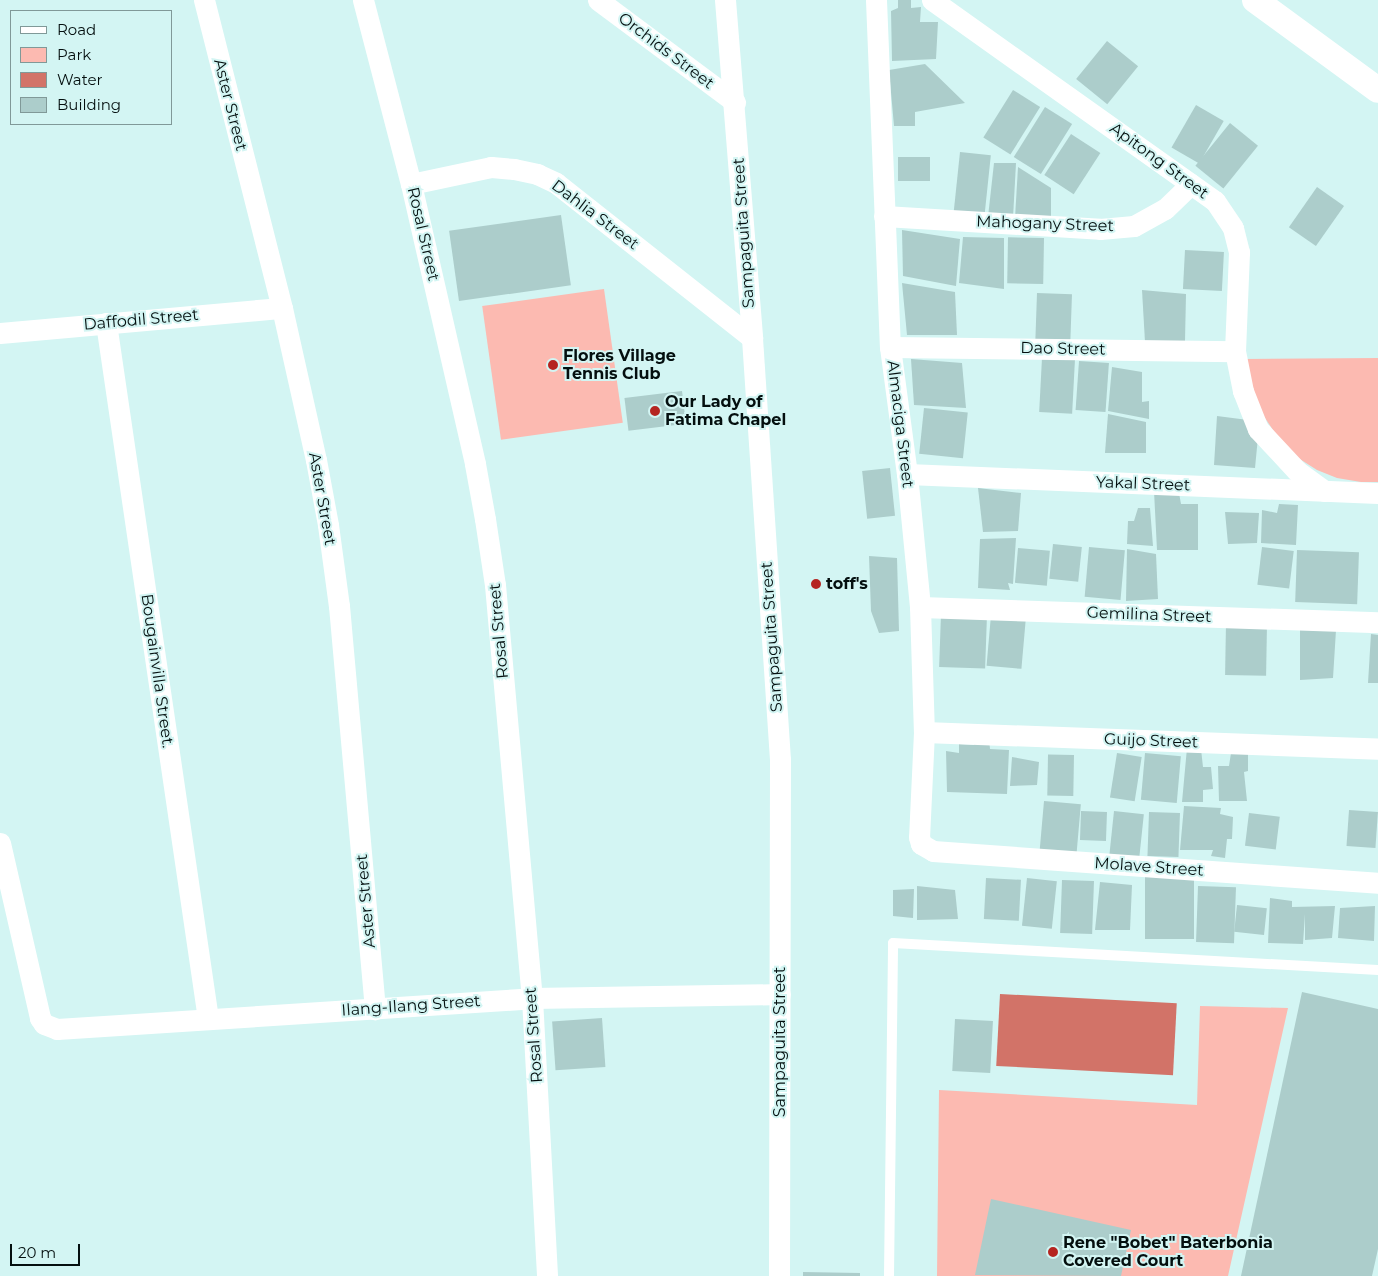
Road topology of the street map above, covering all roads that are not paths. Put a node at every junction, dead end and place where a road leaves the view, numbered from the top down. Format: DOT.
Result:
graph roads {
  1 [pos="204,0"];
  2 [pos="363,0"];
  3 [pos="598,0"];
  4 [pos="725,0"];
  5 [pos="932,0"];
  6 [pos="1255,0"];
  7 [pos="875,1"];
  8 [pos="1378,90"];
  9 [pos="735,102"];
  10 [pos="411,184"];
  11 [pos="1191,184"];
  12 [pos="884,216"];
  13 [pos="282,308"];
  14 [pos="106,323"];
  15 [pos="0,333"];
  16 [pos="752,338"];
  17 [pos="890,347"];
  18 [pos="1236,351"];
  19 [pos="907,474"];
  20 [pos="1325,491"];
  21 [pos="1378,493"];
  22 [pos="920,607"];
  23 [pos="1378,622"];
  24 [pos="924,732"];
  25 [pos="1378,750"];
  26 [pos="0,843"];
  27 [pos="922,844"];
  28 [pos="1378,883"];
  29 [pos="1378,970"];
  30 [pos="780,994"];
  31 [pos="532,998"];
  32 [pos="375,1009"];
  33 [pos="208,1020"];
  34 [pos="547,1276"];
  35 [pos="779,1276"];
  36 [pos="889,1276"];
  1 -- 13 [label="street, Aster Street"];
  2 -- 10 [label="street, Rosal Street"];
  3 -- 9 [label="street, Orchids Street"];
  4 -- 9 [label="street, Sampaguita Street"];
  5 -- 11 [label="street, Apitong Street"];
  6 -- 8 [label="street"];
  7 -- 12 [label="street, Almaciga Street"];
  9 -- 16 [label="street, Sampaguita Street"];
  10 -- 16 [label="street, Dahlia Street"];
  10 -- 31 [label="street, Rosal Street"];
  11 -- 12 [label="street, Mahogany Street"];
  11 -- 18 [label="street, Apitong Street"];
  12 -- 17 [label="street, Almaciga Street"];
  13 -- 14 [label="street, Daffodil Street"];
  13 -- 32 [label="street, Aster Street"];
  14 -- 15 [label="street, Daffodil Street"];
  14 -- 33 [label="street, Bougainvilla Street."];
  16 -- 30 [label="street, Sampaguita Street"];
  17 -- 18 [label="street, Dao Street"];
  17 -- 19 [label="street, Almaciga Street"];
  18 -- 20 [label="street, Apitong Street"];
  19 -- 20 [label="street, Yakal Street"];
  19 -- 22 [label="street, Almaciga Street"];
  20 -- 21 [label="street, Yakal Street"];
  22 -- 23 [label="street, Gemilina Street"];
  22 -- 24 [label="street, Almaciga Street"];
  24 -- 25 [label="street, Guijo Street"];
  24 -- 27 [label="street, Almaciga Street"];
  26 -- 33 [label="street, Ilang-Ilang Street"];
  27 -- 28 [label="street, Molave Street"];
  29 -- 36 [label="lane"];
  30 -- 31 [label="street, Ilang-Ilang Street"];
  30 -- 35 [label="street, Sampaguita Street"];
  31 -- 32 [label="street, Ilang-Ilang Street"];
  31 -- 34 [label="street, Rosal Street"];
  32 -- 33 [label="street, Ilang-Ilang Street"];
}
